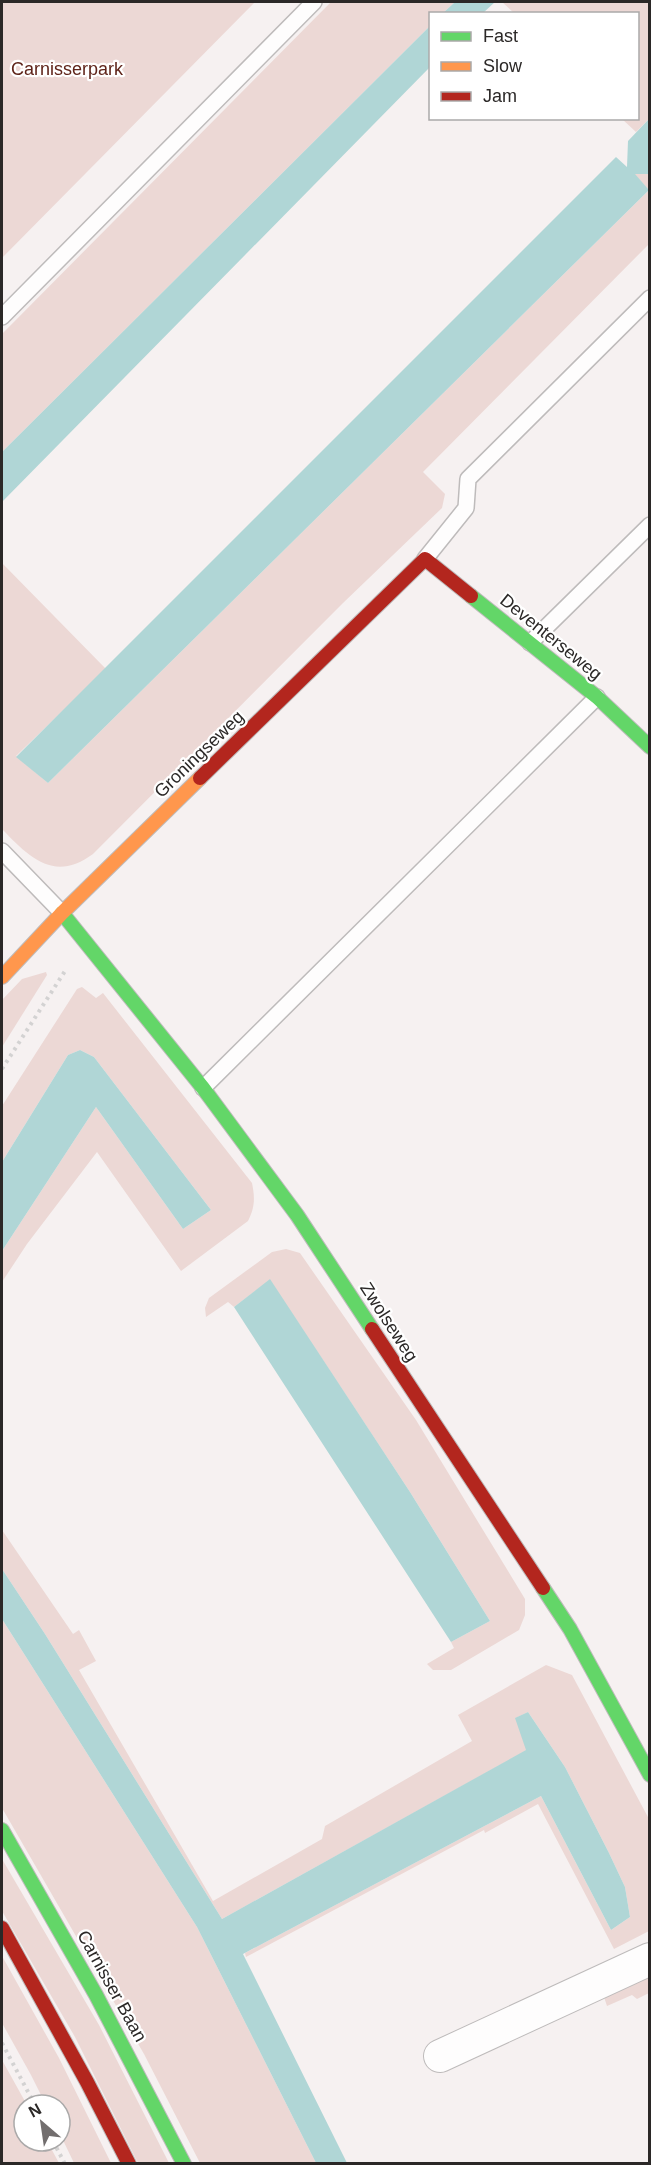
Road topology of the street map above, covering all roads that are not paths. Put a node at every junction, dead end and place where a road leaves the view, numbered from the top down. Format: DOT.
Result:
graph roads {
  1 [pos="314,2"];
  2 [pos="650,298"];
  3 [pos="2,317"];
  4 [pos="650,525"];
  5 [pos="425,559"];
  6 [pos="530,643"];
  7 [pos="597,697"];
  8 [pos="650,747"];
  9 [pos="2,851"];
  10 [pos="62,913"];
  11 [pos="2,977"];
  12 [pos="203,1088"];
  13 [pos="650,1775"];
  14 [pos="2,1830"];
  15 [pos="2,1928"];
  16 [pos="650,1959"];
  17 [pos="440,2056"];
  18 [pos="129,2163"];
  19 [pos="184,2163"];
  1 -- 3 [label="lane"];
  2 -- 5 [label="lane"];
  4 -- 6 [label="lane"];
  5 -- 6 [label="street, Deventerseweg"];
  5 -- 10 [label="street, Groningseweg"];
  6 -- 7 [label="street, Deventerseweg"];
  7 -- 8 [label="street, Deventerseweg"];
  7 -- 12 [label="lane"];
  9 -- 10 [label="lane"];
  10 -- 11 [label="street, Groningseweg"];
  10 -- 12 [label="street, Zwolseweg"];
  12 -- 13 [label="street, Zwolseweg"];
  14 -- 19 [label="street, Carnisser Baan"];
  15 -- 18 [label="street"];
  16 -- 17 [label="street"];
}
